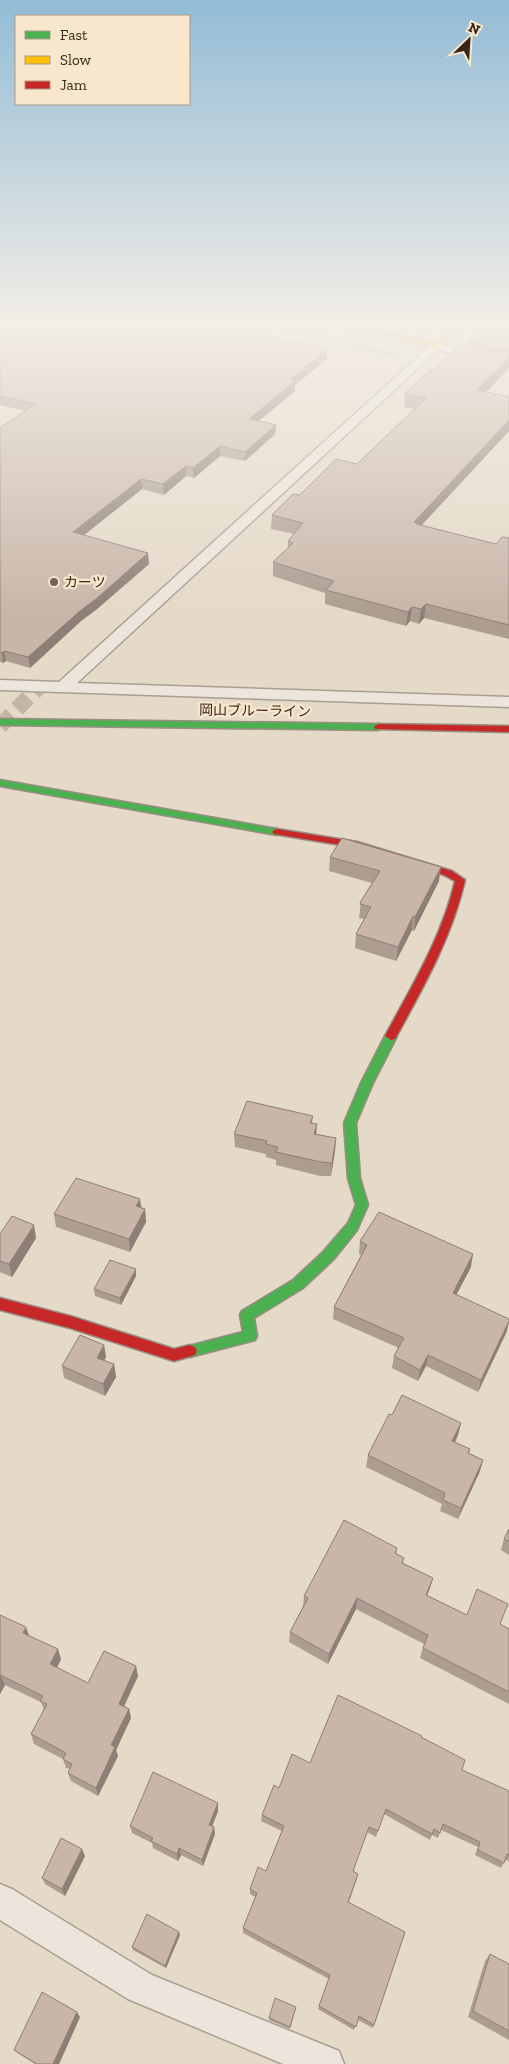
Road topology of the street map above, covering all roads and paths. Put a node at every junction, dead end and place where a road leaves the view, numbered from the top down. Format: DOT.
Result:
graph roads {
  1 [pos="355,420"];
  2 [pos="0,685"];
  3 [pos="63,687"];
  4 [pos="509,702"];
  5 [pos="0,723"];
  6 [pos="509,729"];
  7 [pos="0,783"];
  8 [pos="0,1304"];
  9 [pos="0,1901"];
  10 [pos="326,2064"];
  1 -- 3 [label="street"];
  2 -- 3 [label="street"];
  3 -- 4 [label="street"];
  5 -- 6 [label="street, 岡山ブルーライン"];
  7 -- 8 [label="street"];
  9 -- 10 [label="street"];
}
